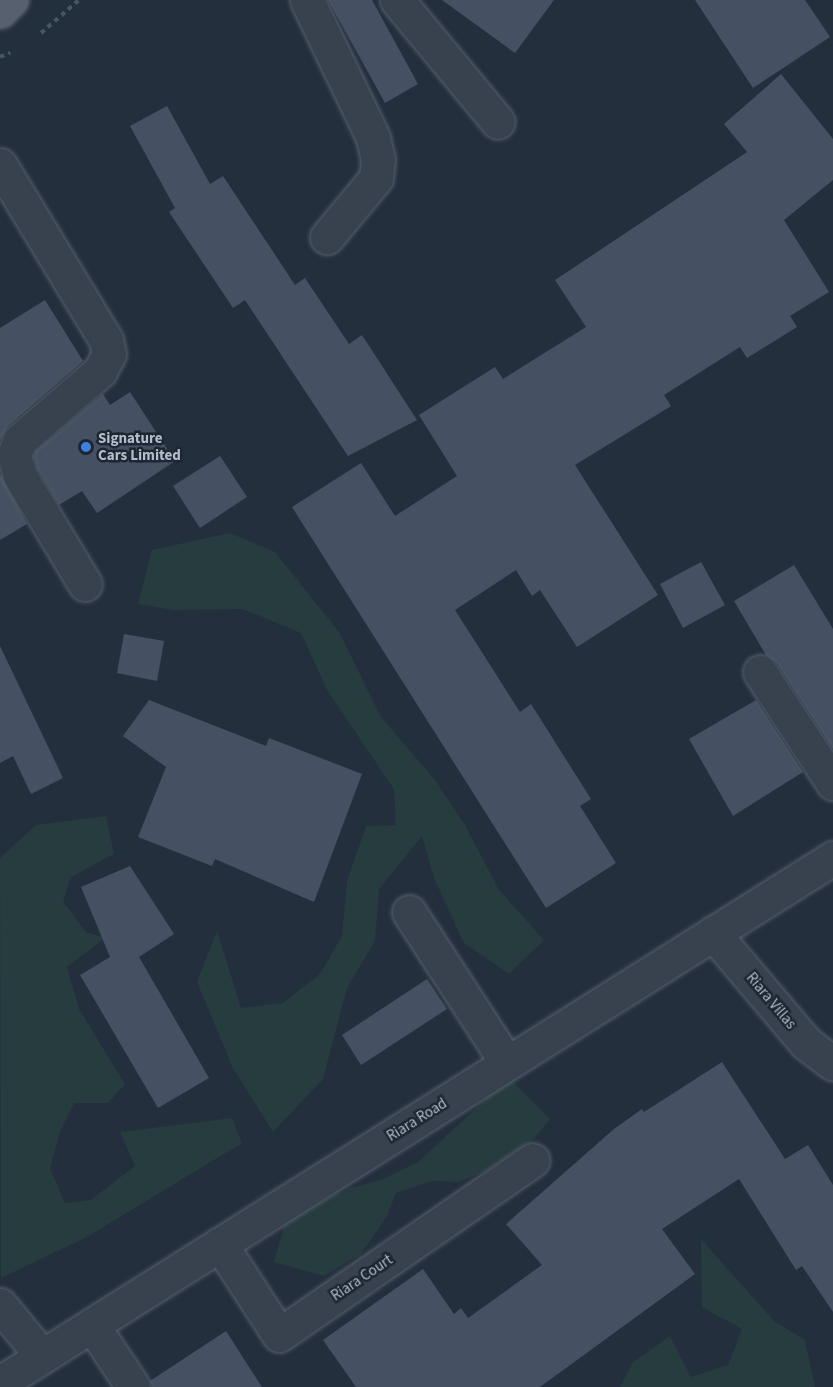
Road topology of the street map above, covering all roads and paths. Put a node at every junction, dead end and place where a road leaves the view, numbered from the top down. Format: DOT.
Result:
graph roads {
  1 [pos="11,0"];
  2 [pos="307,0"];
  3 [pos="397,0"];
  4 [pos="0,11"];
  5 [pos="498,122"];
  6 [pos="0,165"];
  7 [pos="327,237"];
  8 [pos="85,585"];
  9 [pos="760,672"];
  10 [pos="833,783"];
  11 [pos="833,858"];
  12 [pos="409,912"];
  13 [pos="713,933"];
  14 [pos="507,1063"];
  15 [pos="833,1063"];
  16 [pos="533,1160"];
  17 [pos="220,1244"];
  18 [pos="0,1305"];
  19 [pos="92,1325"];
  20 [pos="42,1356"];
  21 [pos="0,1383"];
  22 [pos="133,1387"];
  1 -- 4 [label="main road"];
  2 -- 7 [label="street"];
  3 -- 5 [label="street"];
  6 -- 8 [label="street"];
  9 -- 10 [label="street"];
  11 -- 13 [label="street, Riara Road"];
  12 -- 14 [label="street"];
  13 -- 14 [label="street, Riara Road"];
  13 -- 15 [label="street, Riara Villas"];
  14 -- 17 [label="street, Riara Road"];
  16 -- 17 [label="street, Riara Court"];
  17 -- 19 [label="street, Riara Road"];
  18 -- 20 [label="street"];
  19 -- 20 [label="street, Riara Road"];
  19 -- 22 [label="street"];
  20 -- 21 [label="street, Riara Road"];
}
